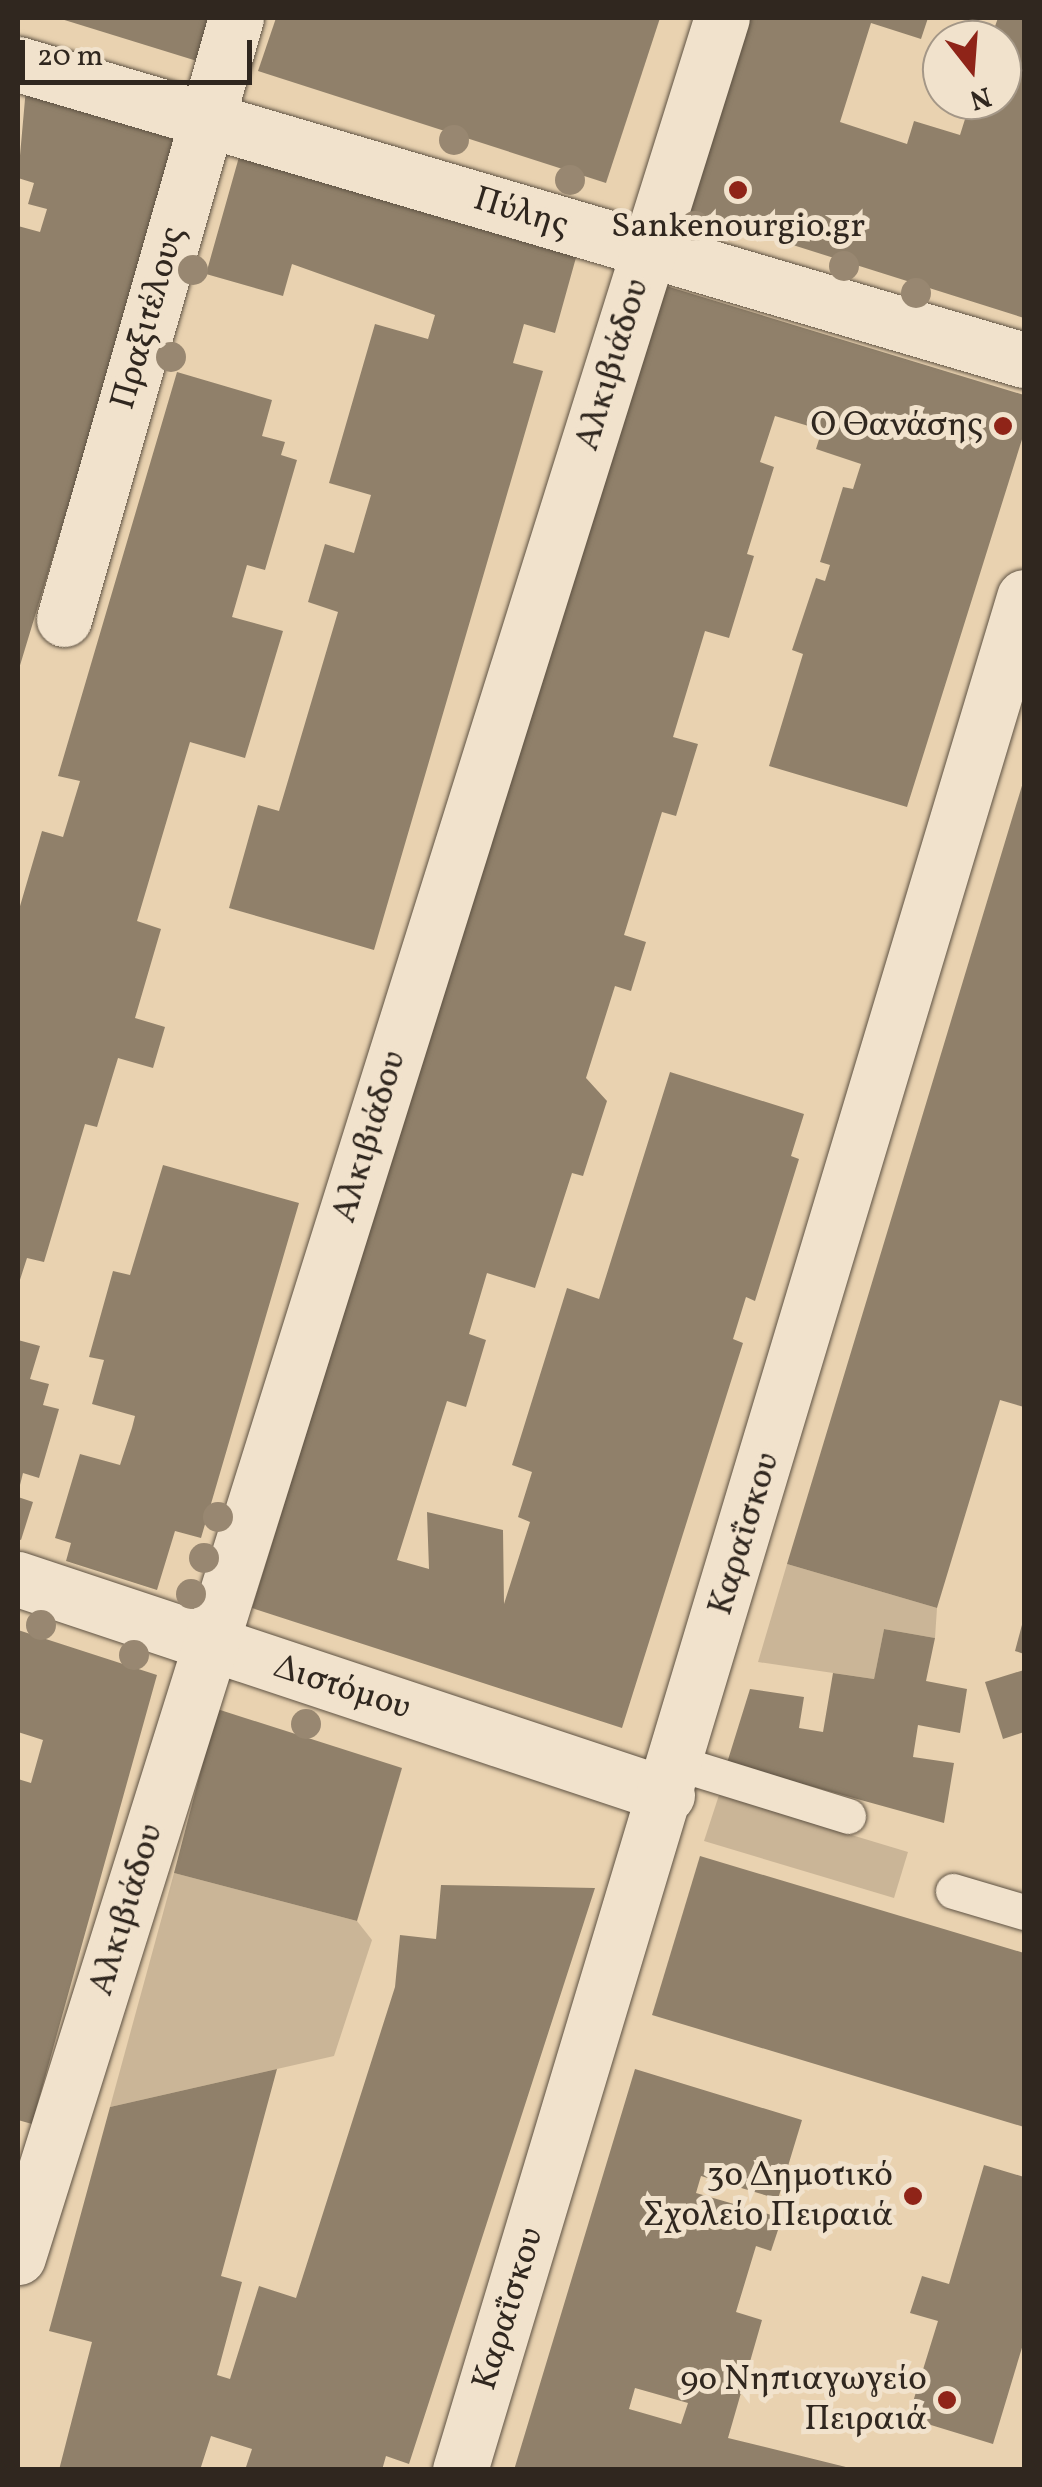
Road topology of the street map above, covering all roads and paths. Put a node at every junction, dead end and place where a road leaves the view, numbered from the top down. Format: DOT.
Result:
graph roads {
  1 [pos="236,18"];
  2 [pos="722,18"];
  3 [pos="18,64"];
  4 [pos="204,119"];
  5 [pos="649,251"];
  6 [pos="1024,360"];
  7 [pos="1024,597"];
  8 [pos="64,620"];
  9 [pos="18,1579"];
  10 [pos="210,1644"];
  11 [pos="672,1779"];
  12 [pos="848,1816"];
  13 [pos="953,1891"];
  14 [pos="1024,1912"];
  15 [pos="18,2257"];
  16 [pos="460,2470"];
  1 -- 4 [label="street, Πραξιτέλους"];
  2 -- 5 [label="street, Αλκιβιάδου"];
  3 -- 4 [label="street, Πύλης"];
  4 -- 5 [label="street, Πύλης"];
  4 -- 8 [label="street, Πραξιτέλους"];
  5 -- 6 [label="street, Πύλης"];
  5 -- 10 [label="street, Αλκιβιάδου"];
  7 -- 11 [label="street, Καραΐσκου"];
  9 -- 10 [label="street, Διστόμου"];
  10 -- 11 [label="street, Διστόμου"];
  10 -- 15 [label="street, Αλκιβιάδου"];
  11 -- 12 [label="lane, Διστόμου"];
  11 -- 16 [label="street, Καραΐσκου"];
  13 -- 14 [label="lane"];
}
